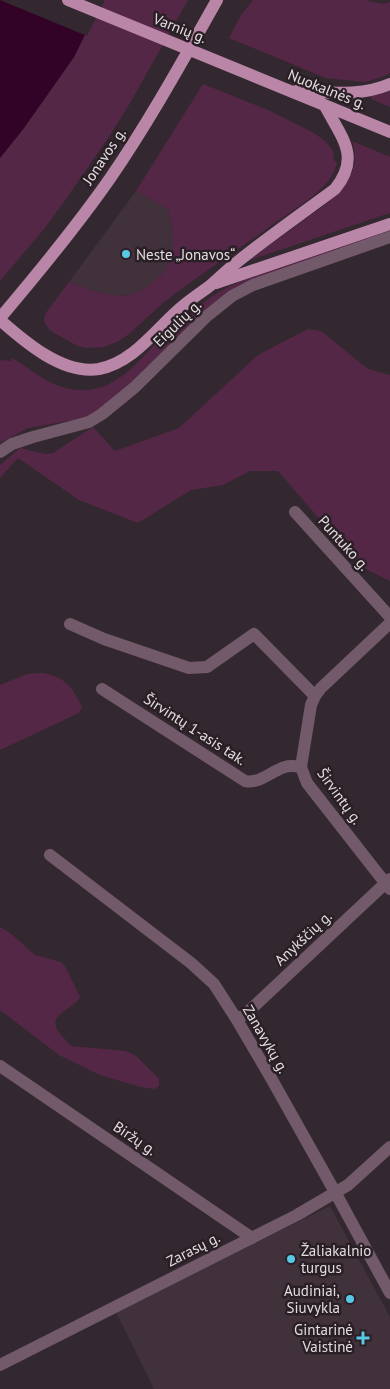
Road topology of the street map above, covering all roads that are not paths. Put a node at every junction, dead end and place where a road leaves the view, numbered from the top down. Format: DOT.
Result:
graph roads {
  1 [pos="68,0"];
  2 [pos="217,0"];
  3 [pos="252,76"];
  4 [pos="390,84"];
  5 [pos="289,91"];
  6 [pos="325,106"];
  7 [pos="390,132"];
  8 [pos="390,224"];
  9 [pos="390,237"];
  10 [pos="212,284"];
  11 [pos="0,319"];
  12 [pos="0,452"];
  13 [pos="295,512"];
  14 [pos="390,617"];
  15 [pos="390,623"];
  16 [pos="70,624"];
  17 [pos="102,689"];
  18 [pos="314,696"];
  19 [pos="301,768"];
  20 [pos="50,855"];
  21 [pos="388,884"];
  22 [pos="238,1020"];
  23 [pos="0,1066"];
  24 [pos="390,1147"];
  25 [pos="336,1192"];
  26 [pos="252,1238"];
  27 [pos="390,1293"];
  28 [pos="0,1365"];
  1 -- 3 [label="main road, Varnių g."];
  2 -- 11 [label="main road, Jonavos g."];
  3 -- 5 [label="main road, Nuokalnės g."];
  4 -- 5 [label="main road"];
  5 -- 6 [label="main road, Nuokalnės g."];
  6 -- 7 [label="main road, Nuokalnės g."];
  6 -- 10 [label="main road"];
  8 -- 10 [label="main road"];
  9 -- 12 [label="street, Eigulių g."];
  10 -- 11 [label="main road"];
  13 -- 14 [label="street, Puntuko g."];
  15 -- 18 [label="street"];
  16 -- 18 [label="street"];
  17 -- 19 [label="street, Širvintų 1-asis tak."];
  18 -- 19 [label="street, Širvintų g."];
  19 -- 21 [label="street, Širvintų g."];
  20 -- 22 [label="street, Zanavykų g."];
  21 -- 22 [label="street, Anykščių g."];
  22 -- 25 [label="street, Zanavykų g."];
  23 -- 26 [label="street, Biržų g."];
  24 -- 25 [label="street, Zarasų g."];
  25 -- 26 [label="street, Zarasų g."];
  25 -- 27 [label="street, Zanavykų g."];
  26 -- 28 [label="street, Zarasų g."];
}
